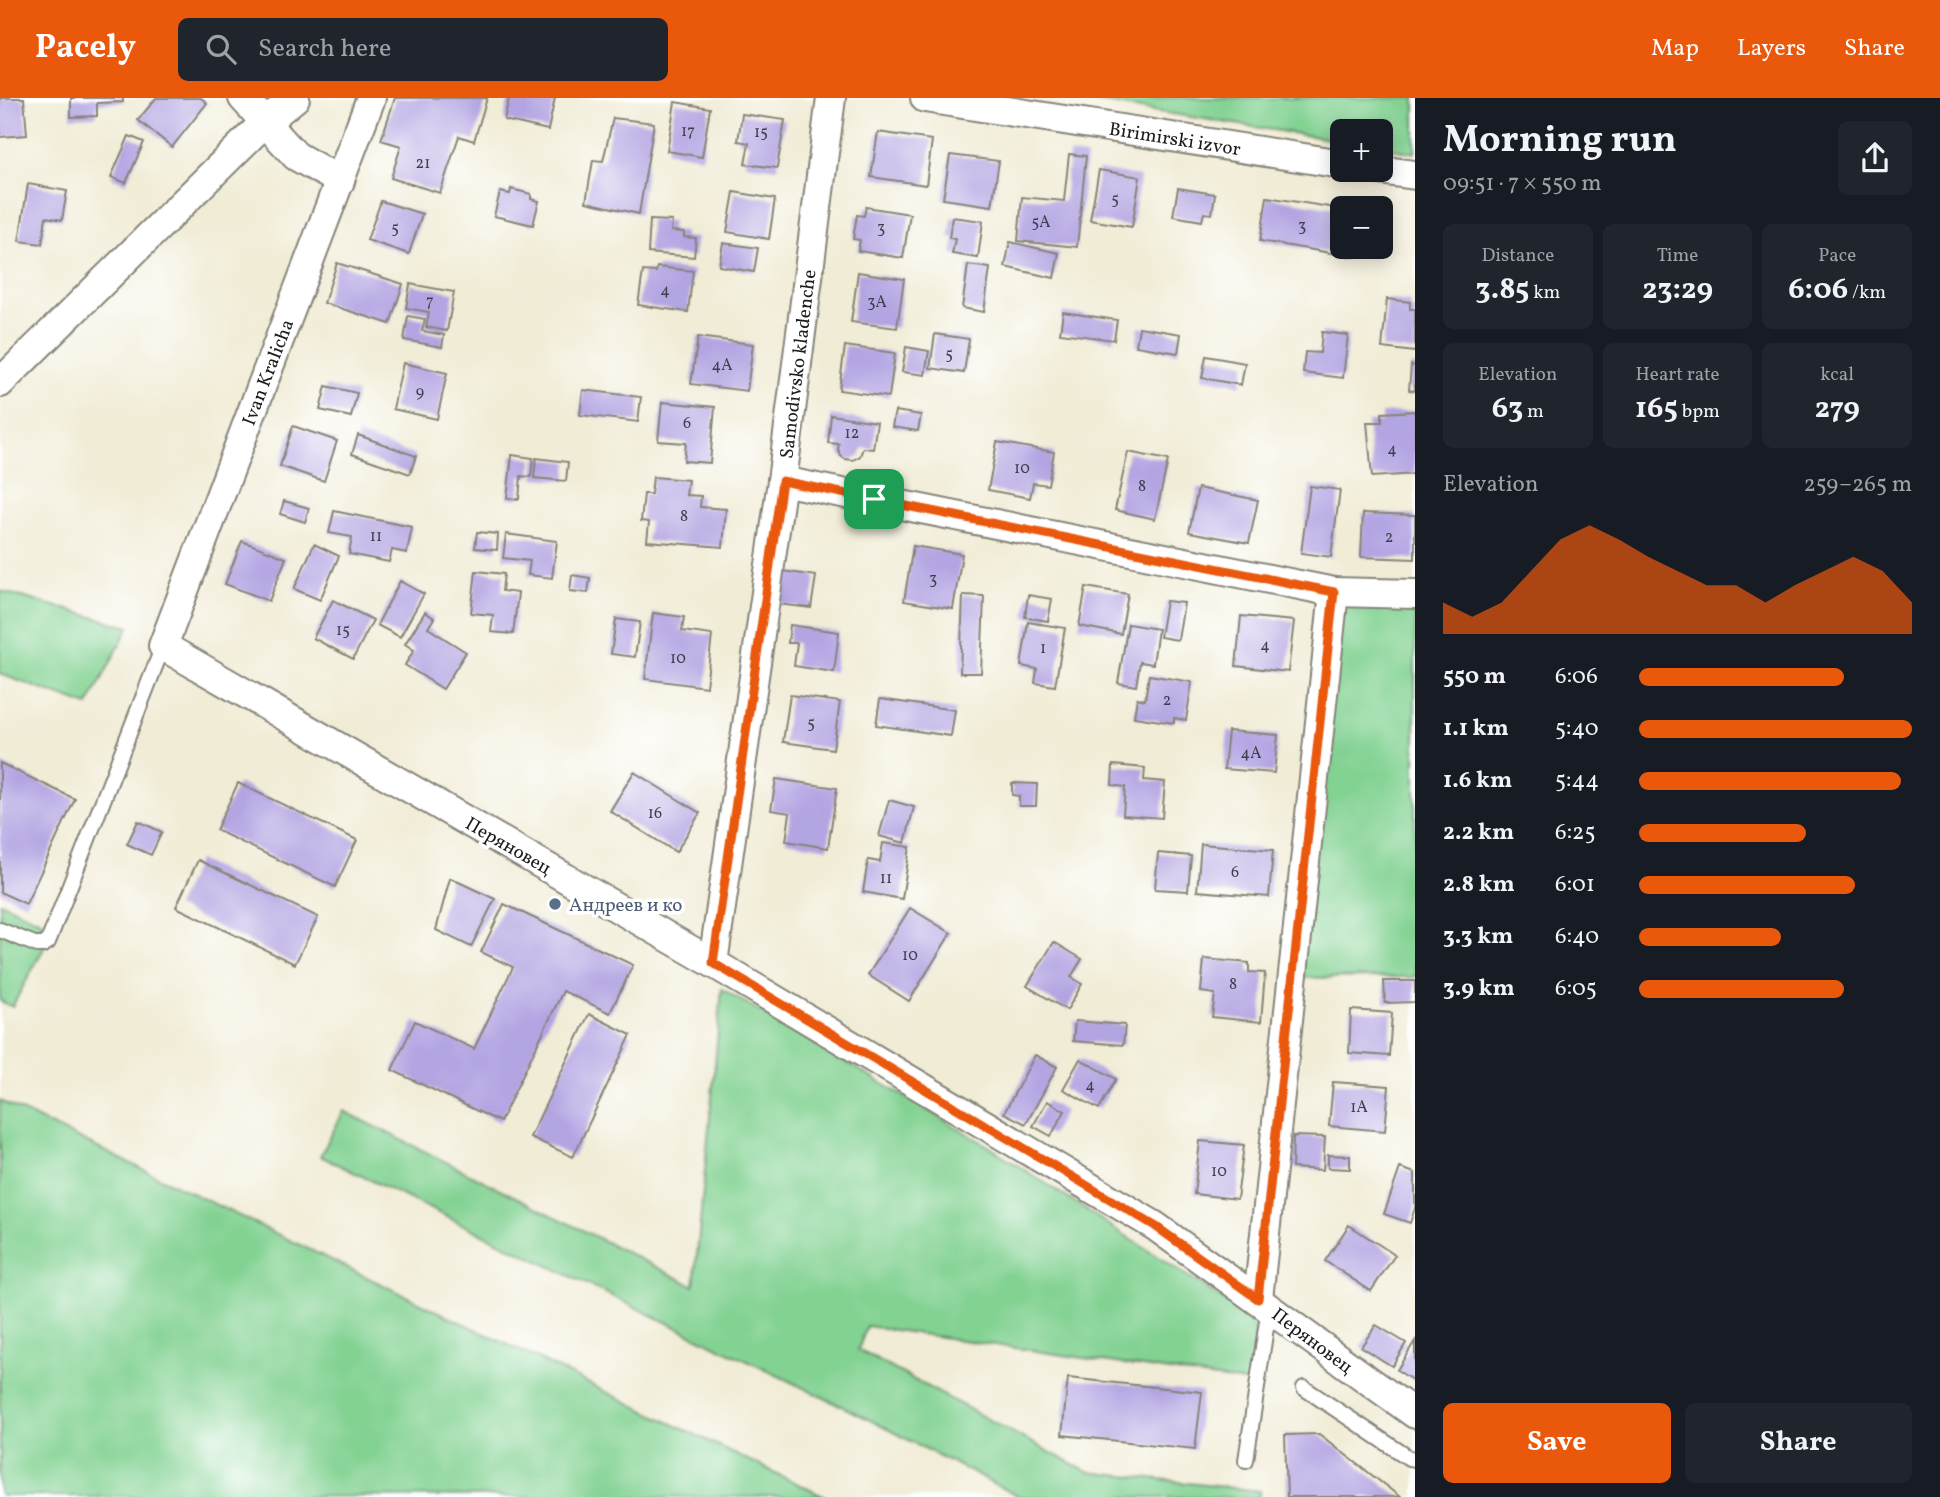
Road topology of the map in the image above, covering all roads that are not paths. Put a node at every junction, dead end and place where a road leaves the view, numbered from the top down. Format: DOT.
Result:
graph roads {
  1 [pos="243,98"];
  2 [pos="295,98"];
  3 [pos="371,98"];
  4 [pos="831,98"];
  5 [pos="925,98"];
  6 [pos="264,123"];
  7 [pos="1330,162"];
  8 [pos="1393,172"];
  9 [pos="1415,176"];
  10 [pos="340,181"];
  11 [pos="0,383"];
  12 [pos="782,481"];
  13 [pos="1334,592"];
  14 [pos="1415,594"];
  15 [pos="163,646"];
  16 [pos="0,930"];
  17 [pos="713,963"];
  18 [pos="1263,1303"];
  19 [pos="1304,1388"];
  20 [pos="1415,1414"];
  21 [pos="1415,1459"];
  22 [pos="1246,1460"];
  1 -- 6 [label="street"];
  2 -- 6 [label="street"];
  3 -- 10 [label="street, Ivan Kralicha"];
  4 -- 12 [label="street, Samodivsko kladenche"];
  5 -- 7 [label="street, Birimirski izvor"];
  6 -- 10 [label="street"];
  6 -- 11 [label="street"];
  8 -- 9 [label="street"];
  10 -- 15 [label="street, Ivan Kralicha"];
  12 -- 13 [label="street"];
  12 -- 17 [label="street, Samodivsko kladenche"];
  13 -- 14 [label="street"];
  13 -- 18 [label="street"];
  15 -- 16 [label="lane"];
  15 -- 17 [label="street, Перяновец"];
  17 -- 18 [label="street, Перяновец"];
  18 -- 20 [label="street, Перяновец"];
  18 -- 22 [label="lane"];
  19 -- 21 [label="lane"];
}
